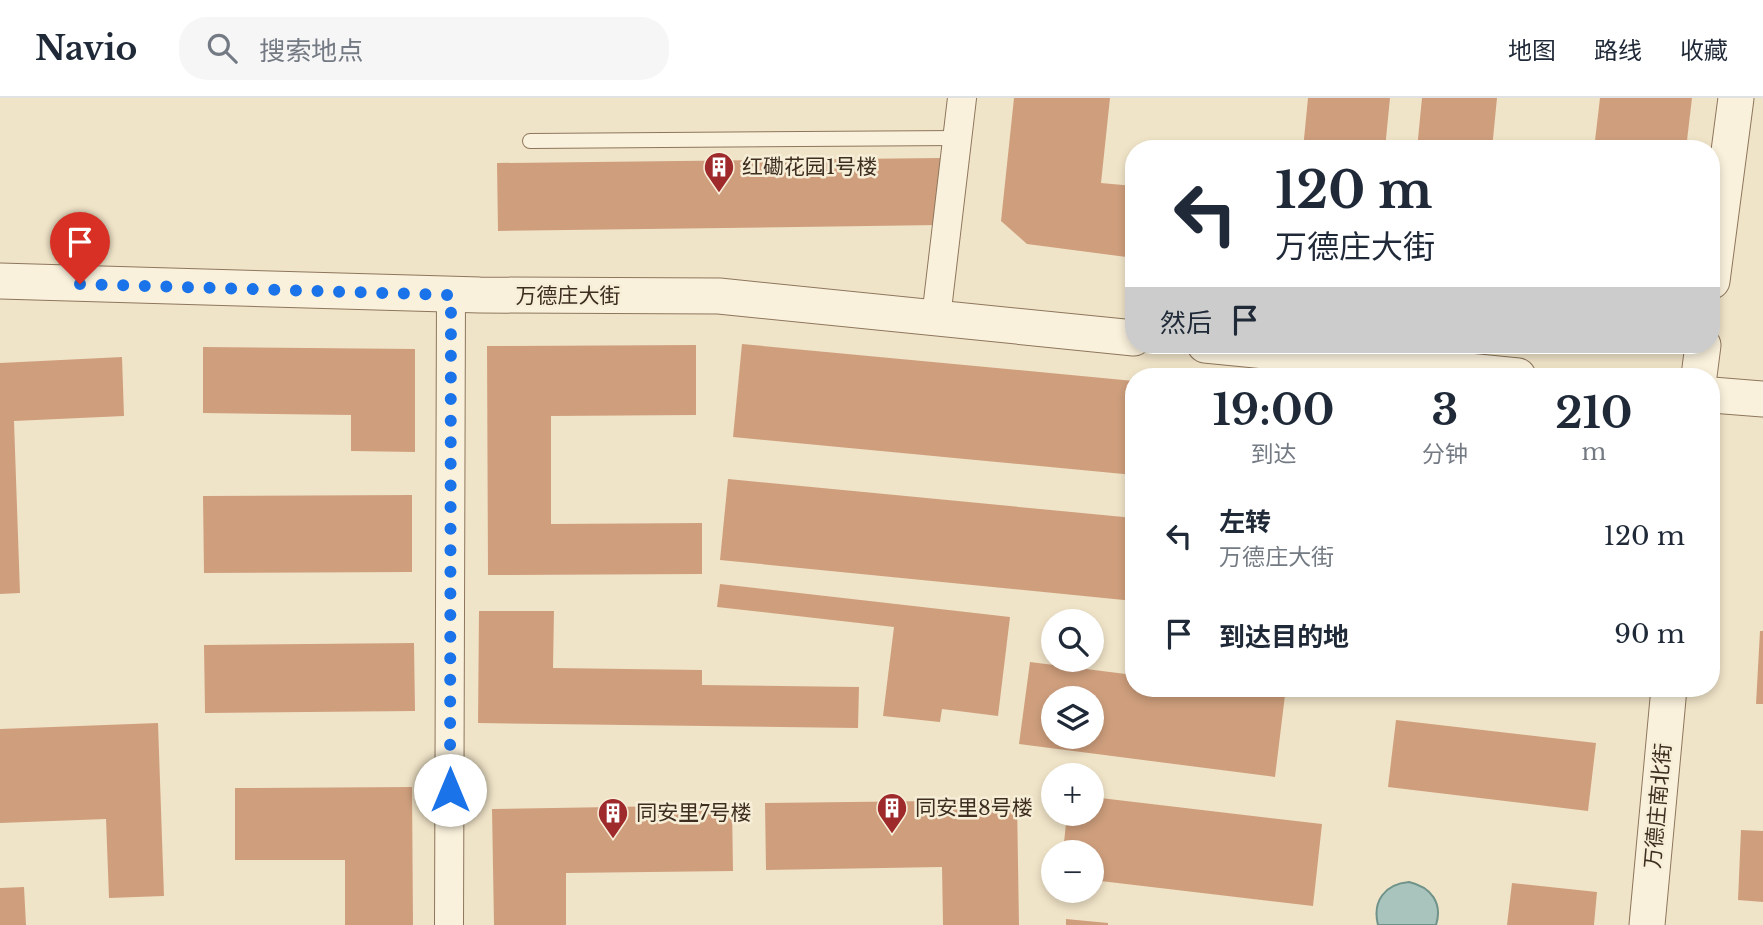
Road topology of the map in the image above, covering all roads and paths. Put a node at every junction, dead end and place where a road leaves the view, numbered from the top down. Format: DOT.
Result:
graph roads {
  1 [pos="962,98"];
  2 [pos="1736,98"];
  3 [pos="958,138"];
  4 [pos="530,141"];
  5 [pos="1720,220"];
  6 [pos="0,281"];
  7 [pos="451,295"];
  8 [pos="936,318"];
  9 [pos="1125,337"];
  10 [pos="1296,354"];
  11 [pos="1437,368"];
  12 [pos="1720,395"];
  13 [pos="1763,398"];
  14 [pos="1668,697"];
  15 [pos="449,925"];
  16 [pos="1647,925"];
  1 -- 3 [label="street"];
  2 -- 5 [label="street"];
  3 -- 4 [label="lane"];
  3 -- 8 [label="street"];
  6 -- 7 [label="street, 万德庄大街"];
  7 -- 8 [label="street, 万德庄大街"];
  7 -- 15 [label="street"];
  8 -- 9 [label="street, 万德庄大街"];
  10 -- 11 [label="street"];
  12 -- 13 [label="street"];
  14 -- 16 [label="street, 万德庄南北街"];
}
